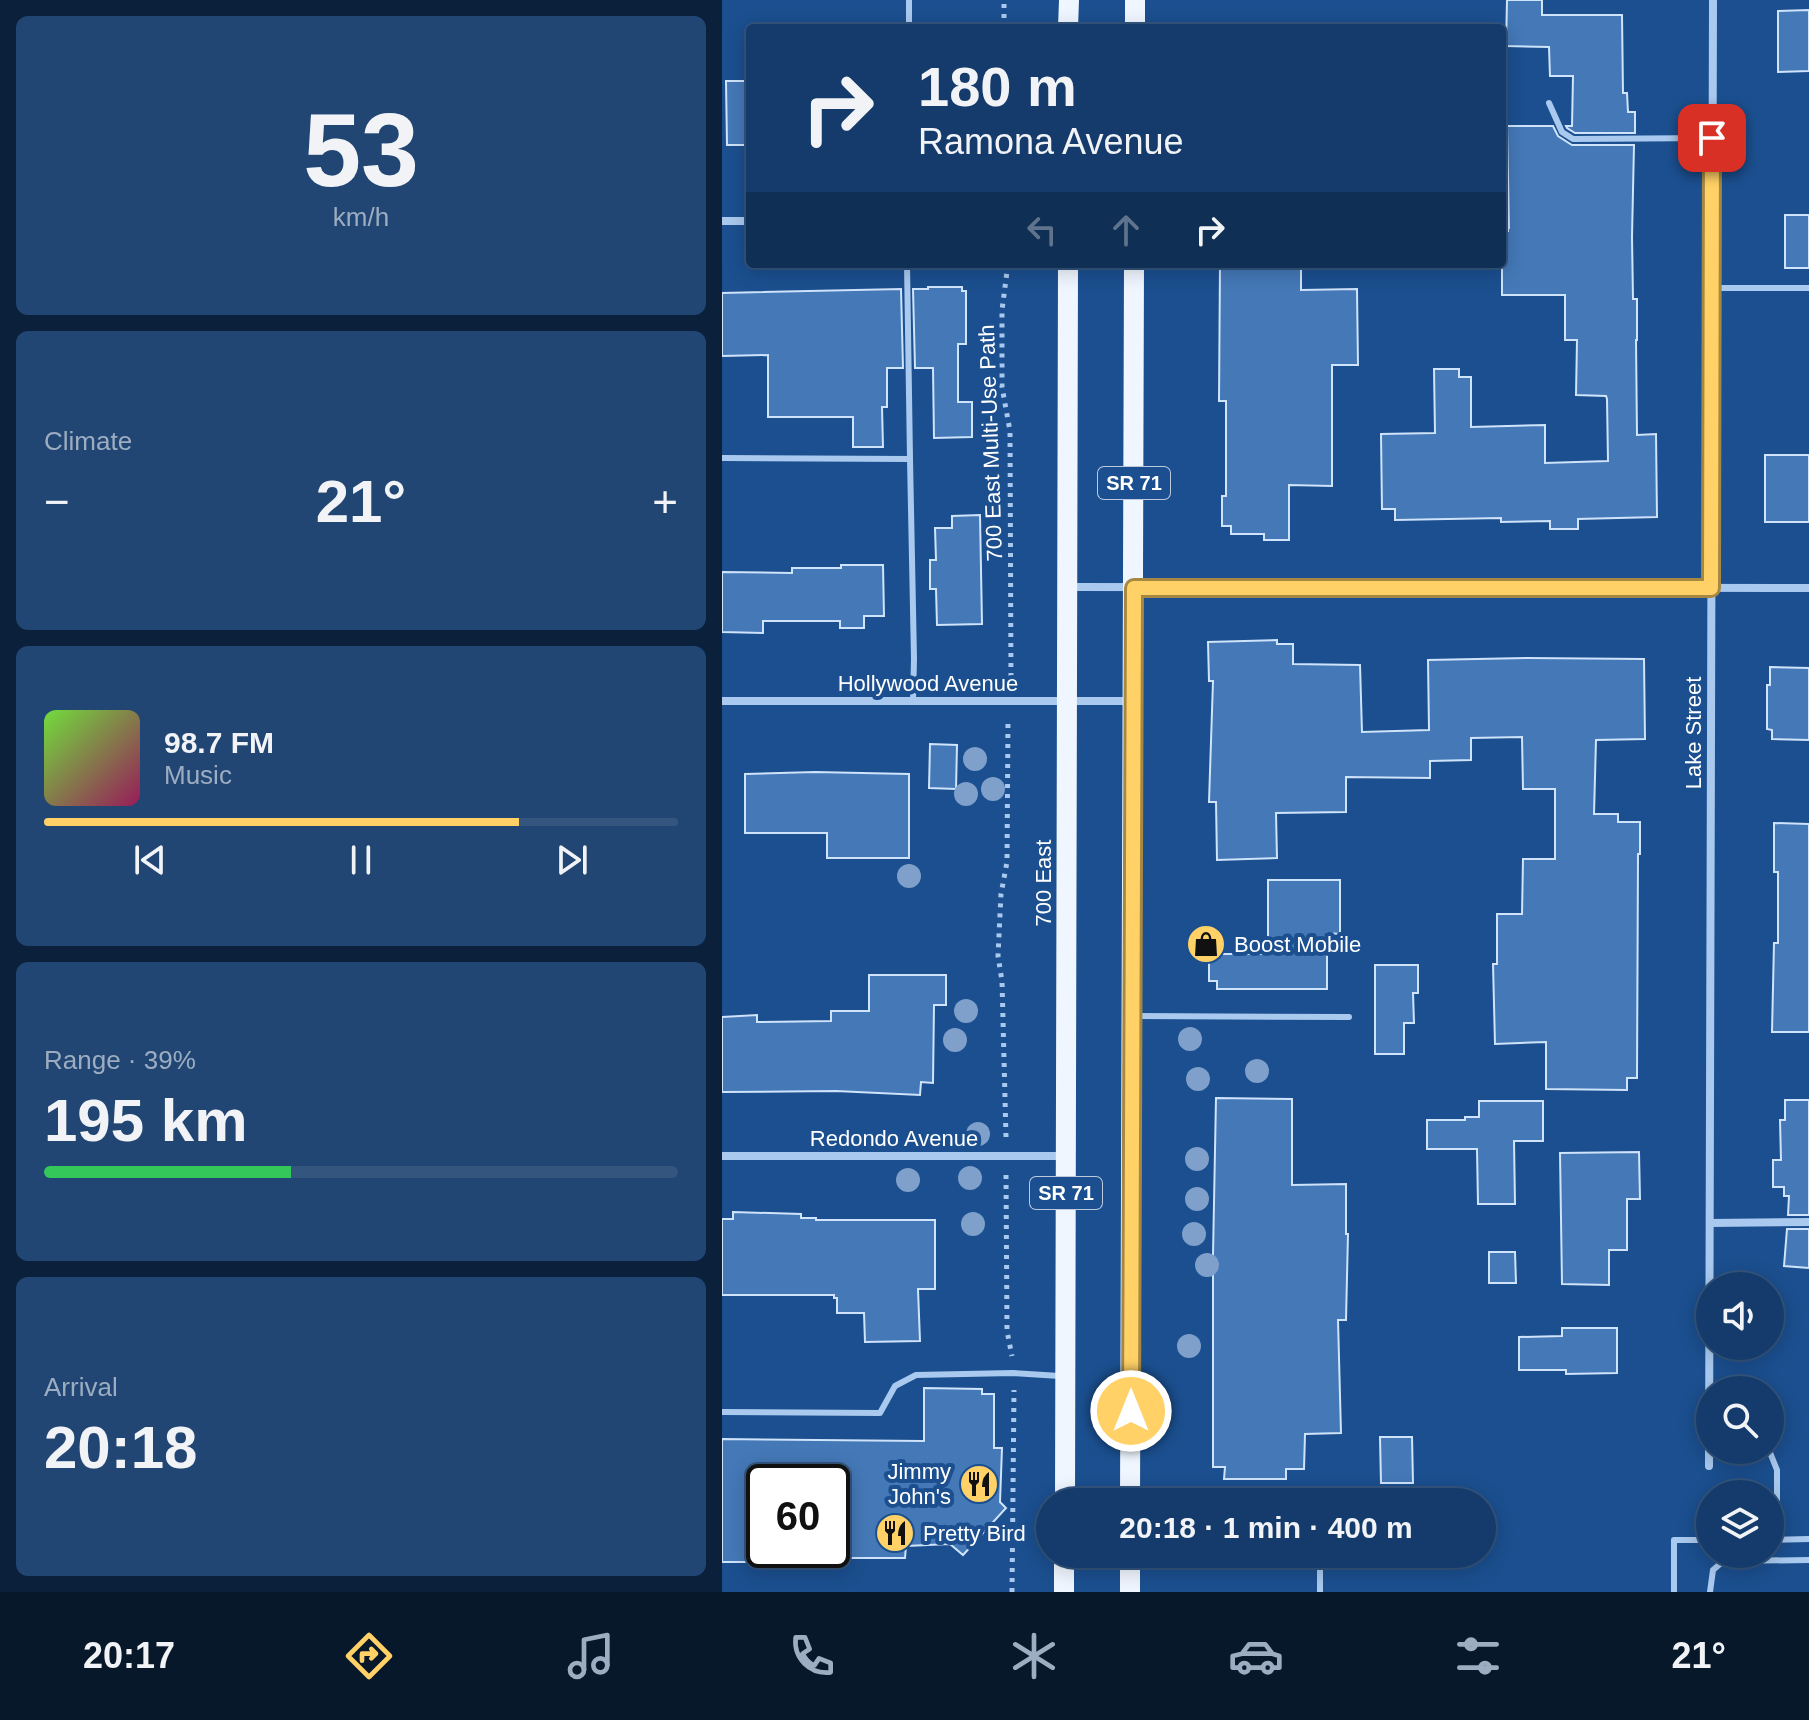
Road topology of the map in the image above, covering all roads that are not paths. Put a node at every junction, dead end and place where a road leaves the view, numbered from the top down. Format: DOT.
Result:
graph roads {
  1 [pos="909,0"];
  2 [pos="1069,0"];
  3 [pos="1135,0"];
  4 [pos="1713,0"];
  5 [pos="909,24"];
  6 [pos="1068,24"];
  7 [pos="1135,24"];
  8 [pos="1549,103"];
  9 [pos="1712,138"];
  10 [pos="722,221"];
  11 [pos="746,221"];
  12 [pos="907,268"];
  13 [pos="1068,268"];
  14 [pos="1134,268"];
  15 [pos="1712,288"];
  16 [pos="1809,288"];
  17 [pos="722,458"];
  18 [pos="910,459"];
  19 [pos="1068,587"];
  20 [pos="1134,588"];
  21 [pos="1711,588"];
  22 [pos="1809,588"];
  23 [pos="722,701"];
  24 [pos="913,701"];
  25 [pos="1067,701"];
  26 [pos="1133,701"];
  27 [pos="1132,1016"];
  28 [pos="1349,1017"];
  29 [pos="722,1156"];
  30 [pos="1066,1156"];
  31 [pos="1809,1222"];
  32 [pos="1710,1223"];
  33 [pos="1065,1376"];
  34 [pos="1714,1376"];
  35 [pos="722,1412"];
  36 [pos="1065,1488"];
  37 [pos="1130,1488"];
  38 [pos="1809,1539"];
  39 [pos="1696,1540"];
  40 [pos="1784,1540"];
  41 [pos="1809,1560"];
  42 [pos="1064,1568"];
  43 [pos="1130,1568"];
  44 [pos="1320,1568"];
  45 [pos="1064,1592"];
  46 [pos="1130,1592"];
  47 [pos="1320,1592"];
  48 [pos="1674,1592"];
  49 [pos="1710,1592"];
  1 -- 5 [label="lane"];
  2 -- 6 [label="main road"];
  3 -- 7 [label="main road"];
  4 -- 9 [label="street, Lake Street"];
  8 -- 9 [label="lane"];
  9 -- 15 [label="street, Lake Street"];
  10 -- 11 [label="street"];
  12 -- 18 [label="lane"];
  13 -- 19 [label="main road, 700 East / SR 71"];
  14 -- 20 [label="main road, SR 71"];
  15 -- 16 [label="lane"];
  15 -- 21 [label="street, Lake Street"];
  17 -- 18 [label="lane"];
  18 -- 24 [label="lane"];
  19 -- 20 [label="street"];
  19 -- 25 [label="main road, 700 East / SR 71"];
  20 -- 21 [label="street"];
  20 -- 26 [label="main road, SR 71"];
  21 -- 22 [label="street"];
  21 -- 32 [label="street, Lake Street"];
  23 -- 24 [label="street, Hollywood Avenue"];
  24 -- 25 [label="street, Hollywood Avenue"];
  25 -- 26 [label="street, Hollywood Avenue"];
  25 -- 30 [label="main road, 700 East / SR 71"];
  26 -- 27 [label="main road, SR 71"];
  27 -- 28 [label="lane"];
  27 -- 37 [label="main road, SR 71"];
  29 -- 30 [label="street, Redondo Avenue"];
  30 -- 33 [label="main road, 700 East / SR 71"];
  31 -- 32 [label="street"];
  32 -- 34 [label="street, Lake Street"];
  33 -- 35 [label="lane"];
  33 -- 36 [label="main road, 700 East / SR 71"];
  38 -- 40 [label="lane"];
  39 -- 48 [label="lane"];
  41 -- 49 [label="lane"];
  42 -- 45 [label="main road"];
  43 -- 46 [label="main road"];
  44 -- 47 [label="lane"];
}
